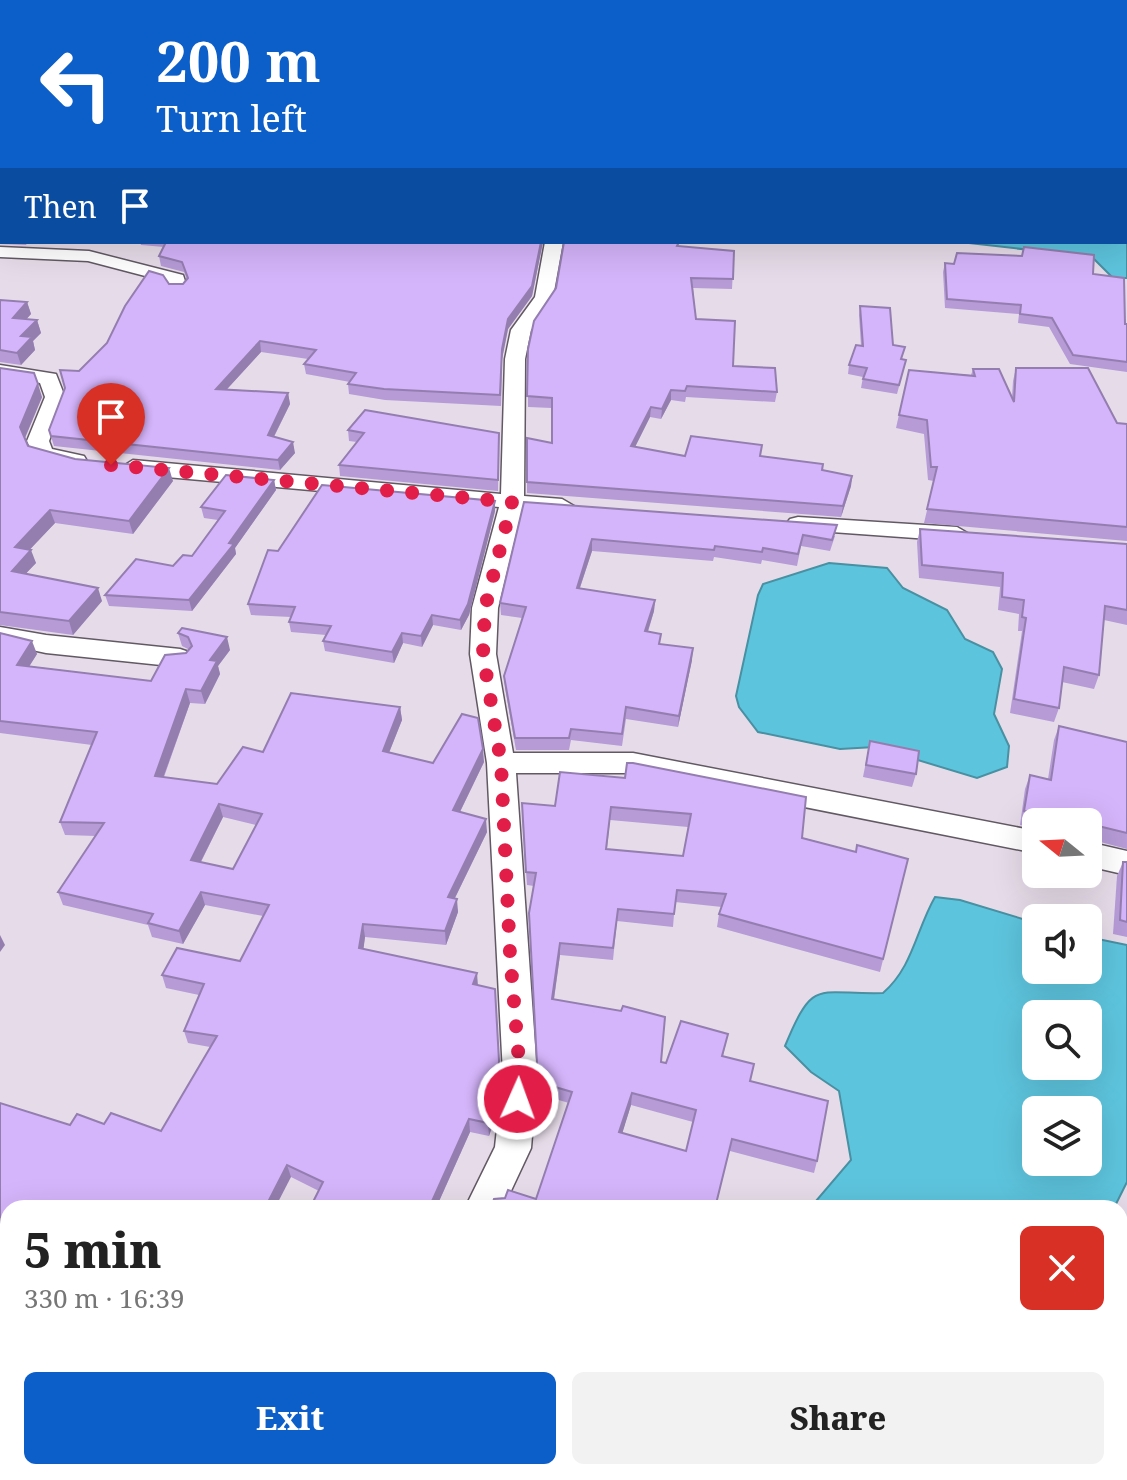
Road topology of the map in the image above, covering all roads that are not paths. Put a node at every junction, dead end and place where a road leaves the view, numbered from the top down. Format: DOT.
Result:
graph roads {
  1 [pos="554,244"];
  2 [pos="0,252"];
  3 [pos="178,287"];
  4 [pos="0,371"];
  5 [pos="512,502"];
  6 [pos="590,508"];
  7 [pos="776,522"];
  8 [pos="977,535"];
  9 [pos="0,635"];
  10 [pos="180,658"];
  11 [pos="501,763"];
  12 [pos="1022,839"];
  13 [pos="1102,857"];
  14 [pos="1127,863"];
  15 [pos="488,1200"];
  1 -- 5 [label="street"];
  2 -- 3 [label="street"];
  4 -- 5 [label="street"];
  5 -- 6 [label="street"];
  5 -- 11 [label="street"];
  7 -- 8 [label="street"];
  9 -- 10 [label="street"];
  11 -- 12 [label="street"];
  11 -- 15 [label="street"];
  13 -- 14 [label="street"];
}
